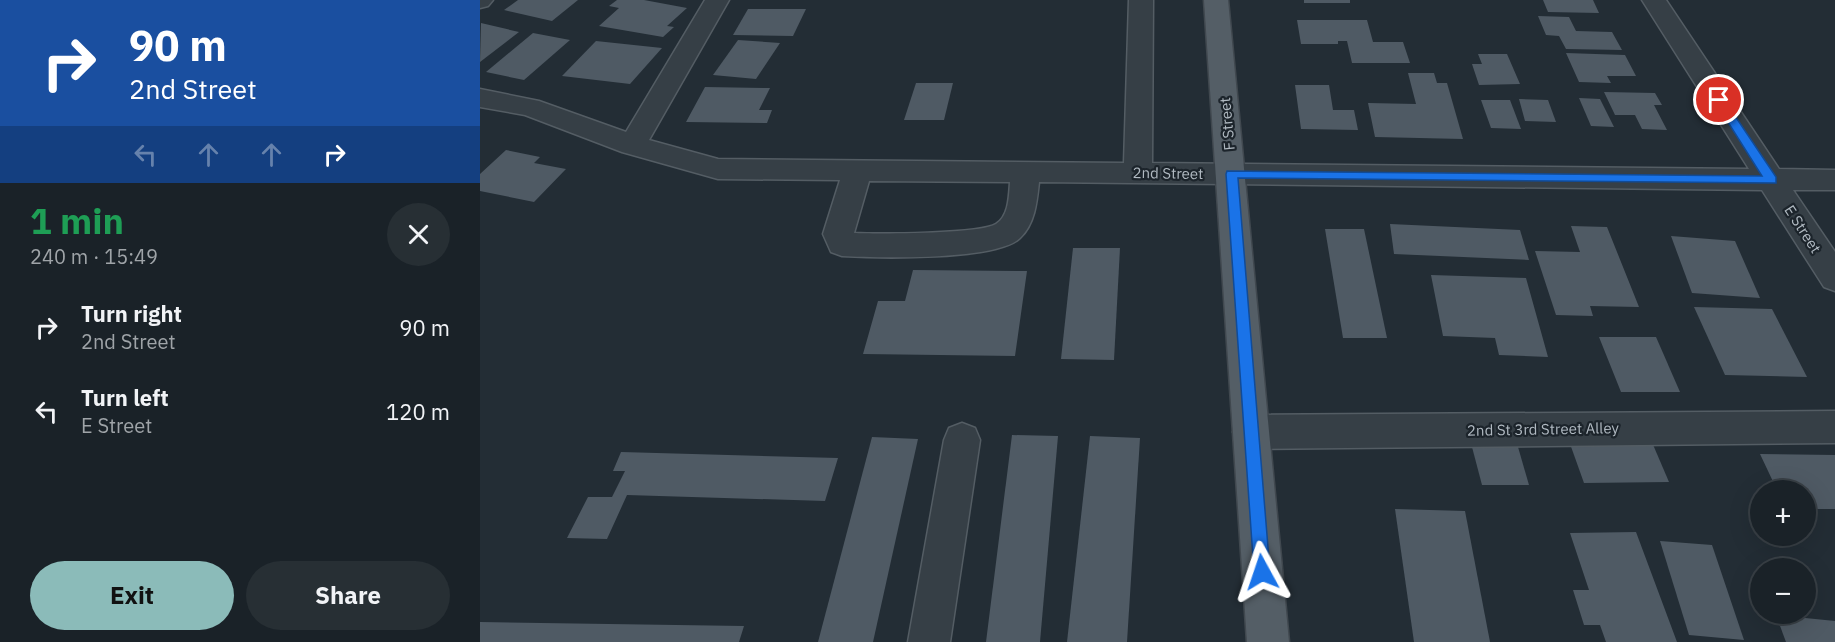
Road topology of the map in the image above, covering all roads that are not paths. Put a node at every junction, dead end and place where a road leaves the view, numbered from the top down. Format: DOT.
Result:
graph roads {
  1 [pos="717,0"];
  2 [pos="1141,0"];
  3 [pos="1216,0"];
  4 [pos="1654,0"];
  5 [pos="480,98"];
  6 [pos="632,145"];
  7 [pos="858,170"];
  8 [pos="1026,172"];
  9 [pos="1138,173"];
  10 [pos="1232,174"];
  11 [pos="1771,180"];
  12 [pos="1835,180"];
  13 [pos="1835,278"];
  14 [pos="1835,427"];
  15 [pos="1251,432"];
  16 [pos="962,440"];
  17 [pos="929,642"];
  18 [pos="1268,642"];
  1 -- 6 [label="street"];
  2 -- 9 [label="street"];
  3 -- 10 [label="main road, F Street"];
  4 -- 11 [label="street, E Street"];
  5 -- 6 [label="street, 2nd Street"];
  6 -- 7 [label="street, 2nd Street"];
  7 -- 8 [label="street, 2nd Street"];
  7 -- 8 [label="street"];
  8 -- 9 [label="street, 2nd Street"];
  9 -- 10 [label="street, 2nd Street"];
  10 -- 11 [label="street, 2nd Street"];
  10 -- 15 [label="main road, F Street"];
  11 -- 12 [label="street, 2nd Street"];
  11 -- 13 [label="street, E Street"];
  14 -- 15 [label="street, 2nd St 3rd Street Alley"];
  15 -- 18 [label="main road, F Street"];
  16 -- 17 [label="street"];
}
